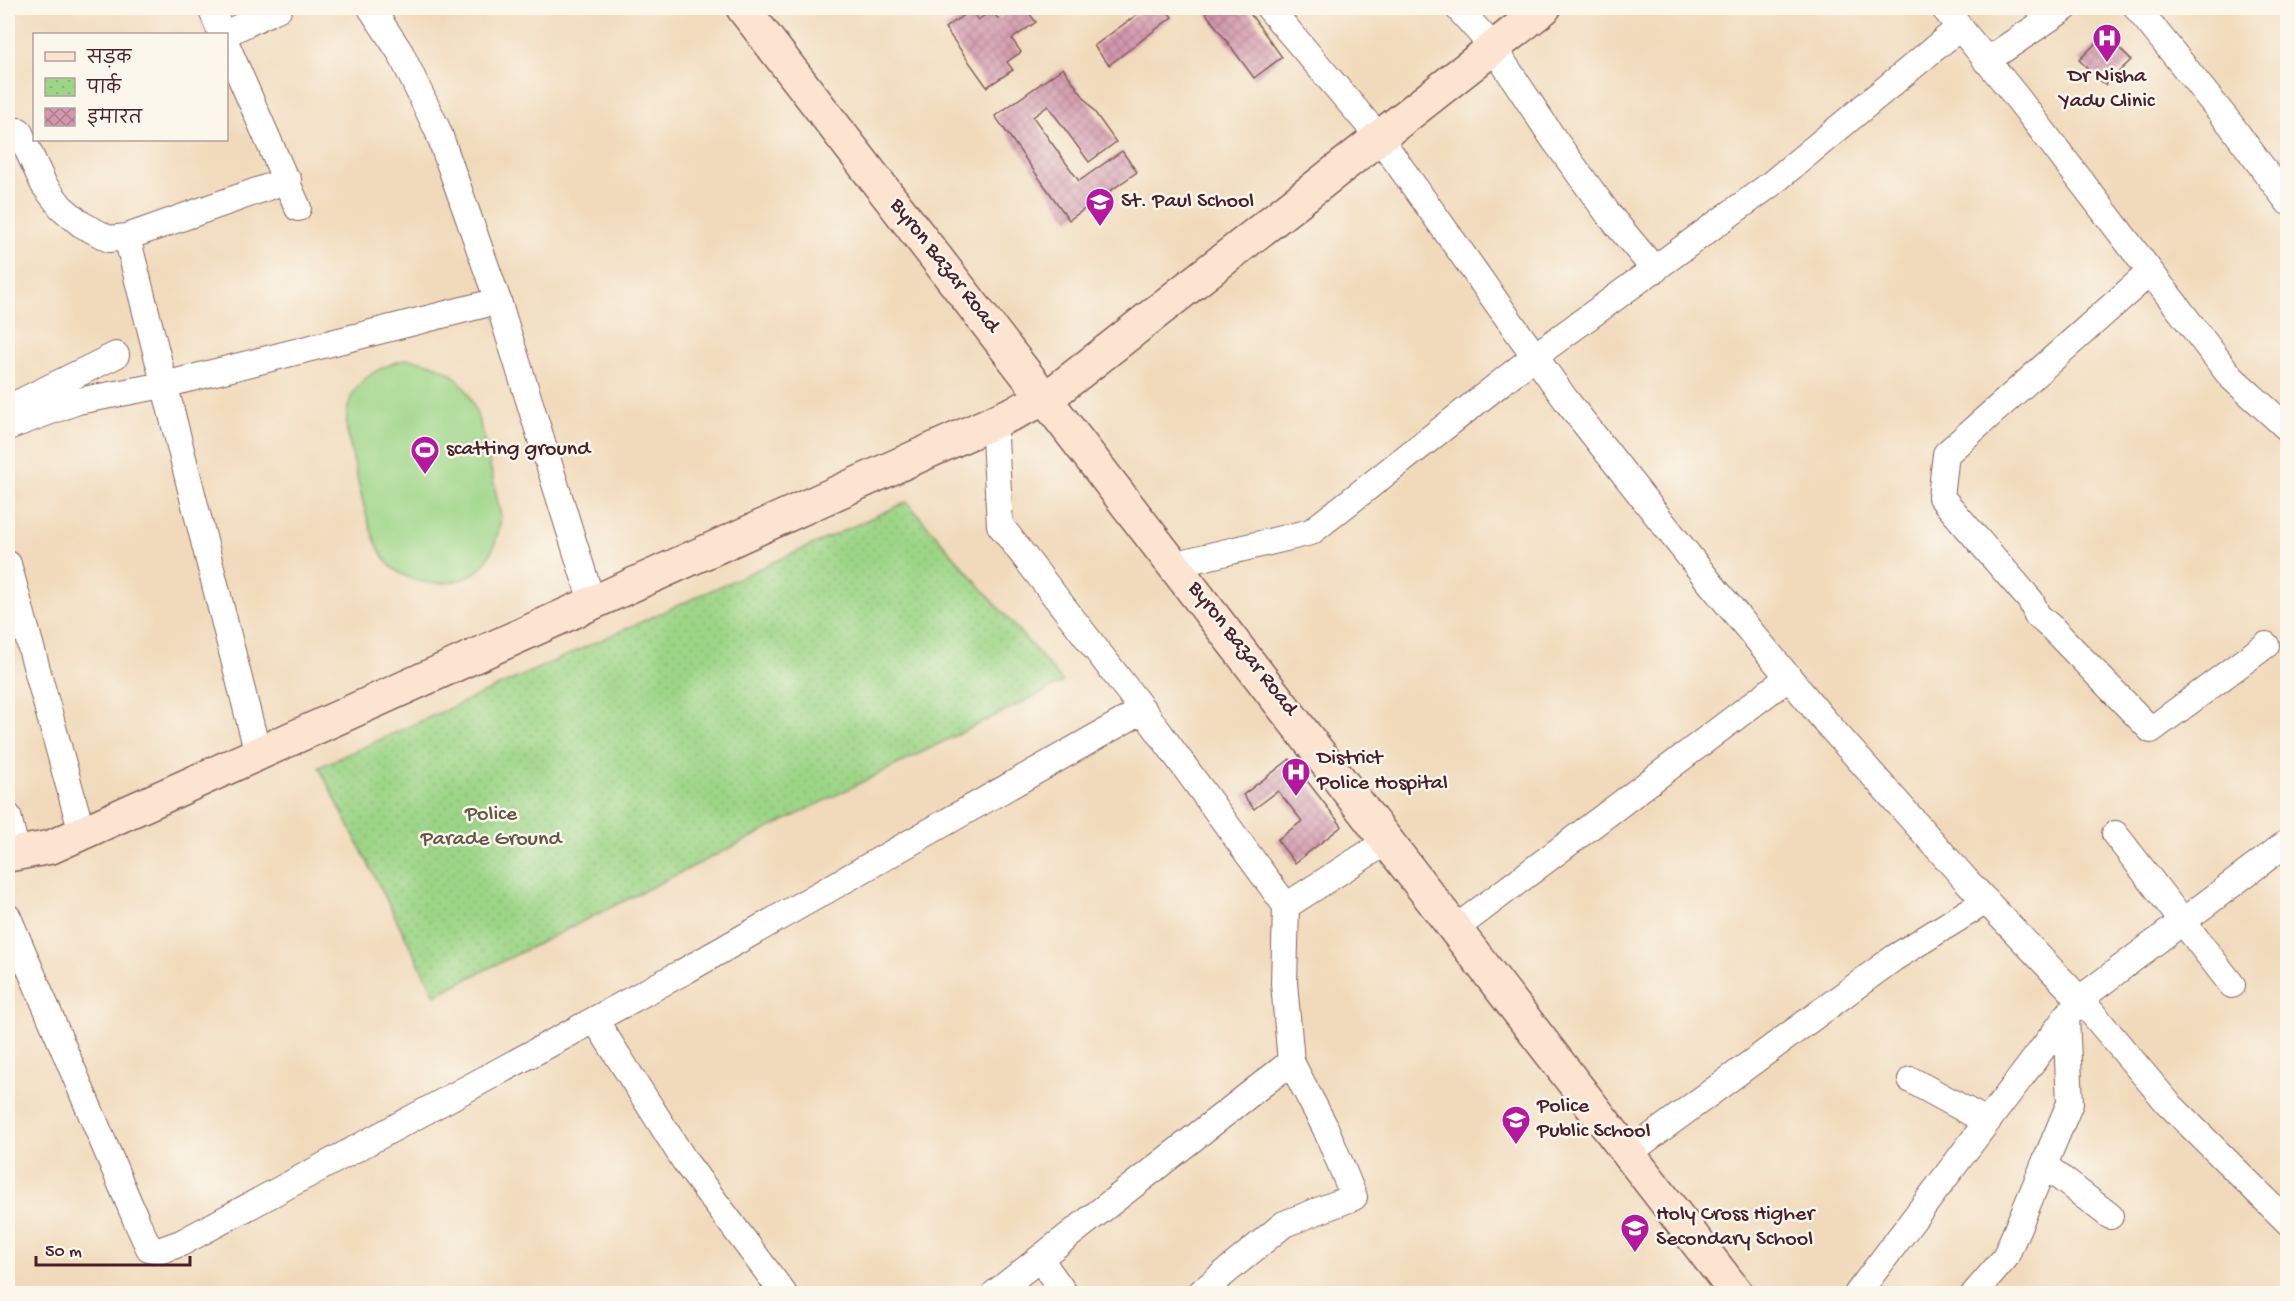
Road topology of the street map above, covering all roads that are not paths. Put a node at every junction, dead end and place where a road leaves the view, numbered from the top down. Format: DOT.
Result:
graph roads {
  1 [pos="279,8"];
  2 [pos="371,8"];
  3 [pos="743,8"];
  4 [pos="1269,8"];
  5 [pos="1458,8"];
  6 [pos="1544,8"];
  7 [pos="2065,8"];
  8 [pos="2137,8"];
  9 [pos="212,11"];
  10 [pos="1952,18"];
  11 [pos="223,33"];
  12 [pos="226,33"];
  13 [pos="1493,47"];
  14 [pos="228,48"];
  15 [pos="1986,61"];
  16 [pos="19,131"];
  17 [pos="1379,137"];
  18 [pos="288,180"];
  19 [pos="2288,202"];
  20 [pos="298,208"];
  21 [pos="127,237"];
  22 [pos="1655,270"];
  23 [pos="2149,273"];
  24 [pos="498,301"];
  25 [pos="116,355"];
  26 [pos="1535,356"];
  27 [pos="164,385"];
  28 [pos="1047,398"];
  29 [pos="8,408"];
  30 [pos="994,421"];
  31 [pos="8,427"];
  32 [pos="2288,429"];
  33 [pos="8,564"];
  34 [pos="1176,564"];
  35 [pos="592,603"];
  36 [pos="2266,645"];
  37 [pos="1789,677"];
  38 [pos="1143,710"];
  39 [pos="258,754"];
  40 [pos="8,816"];
  41 [pos="82,833"];
  42 [pos="2115,834"];
  43 [pos="1389,840"];
  44 [pos="2288,842"];
  45 [pos="12,854"];
  46 [pos="1986,901"];
  47 [pos="1286,906"];
  48 [pos="8,917"];
  49 [pos="2182,921"];
  50 [pos="1456,928"];
  51 [pos="2232,985"];
  52 [pos="2073,1008"];
  53 [pos="595,1020"];
  54 [pos="1291,1062"];
  55 [pos="1911,1080"];
  56 [pos="1986,1121"];
  57 [pos="1630,1152"];
  58 [pos="2044,1165"];
  59 [pos="2110,1216"];
  60 [pos="2288,1222"];
  61 [pos="1040,1259"];
  62 [pos="1212,1289"];
  63 [pos="784,1293"];
  64 [pos="994,1293"];
  65 [pos="1065,1293"];
  66 [pos="1737,1293"];
  67 [pos="1857,1293"];
  68 [pos="1974,1293"];
  1 -- 12 [label="street"];
  2 -- 24 [label="street"];
  3 -- 28 [label="street, Byron Bazar Road"];
  4 -- 17 [label="street"];
  5 -- 13 [label="street"];
  6 -- 13 [label="street"];
  7 -- 15 [label="street"];
  8 -- 19 [label="street"];
  9 -- 11 [label="street"];
  10 -- 15 [label="street"];
  10 -- 22 [label="street"];
  13 -- 17 [label="street"];
  13 -- 22 [label="street"];
  14 -- 18 [label="street"];
  15 -- 23 [label="street"];
  16 -- 21 [label="street"];
  17 -- 26 [label="street"];
  17 -- 28 [label="street"];
  18 -- 20 [label="street"];
  18 -- 21 [label="street"];
  21 -- 27 [label="street"];
  22 -- 26 [label="street"];
  23 -- 32 [label="street"];
  23 -- 36 [label="street"];
  24 -- 27 [label="street"];
  24 -- 35 [label="street"];
  25 -- 29 [label="street"];
  26 -- 34 [label="street"];
  26 -- 37 [label="street"];
  27 -- 31 [label="street"];
  27 -- 39 [label="street"];
  28 -- 30 [label="street"];
  28 -- 34 [label="street, Byron Bazar Road"];
  30 -- 35 [label="street"];
  30 -- 38 [label="street"];
  33 -- 41 [label="street"];
  34 -- 43 [label="street, Byron Bazar Road"];
  35 -- 39 [label="street"];
  37 -- 46 [label="street"];
  37 -- 50 [label="street"];
  38 -- 47 [label="street"];
  38 -- 53 [label="street"];
  39 -- 41 [label="street"];
  40 -- 45 [label="street"];
  41 -- 45 [label="street"];
  42 -- 49 [label="street"];
  43 -- 47 [label="street"];
  43 -- 50 [label="street, Byron Bazar Road"];
  44 -- 49 [label="street"];
  46 -- 52 [label="street"];
  46 -- 57 [label="street"];
  47 -- 54 [label="street"];
  48 -- 53 [label="street"];
  49 -- 51 [label="street"];
  49 -- 52 [label="street"];
  50 -- 57 [label="street, Byron Bazar Road"];
  52 -- 56 [label="street"];
  52 -- 58 [label="street"];
  52 -- 60 [label="street"];
  53 -- 63 [label="street"];
  54 -- 61 [label="street"];
  54 -- 62 [label="street"];
  55 -- 56 [label="street"];
  56 -- 67 [label="street"];
  57 -- 66 [label="street, Byron Bazar Road"];
  58 -- 59 [label="street"];
  58 -- 68 [label="street"];
  61 -- 64 [label="street"];
  61 -- 65 [label="street"];
}
